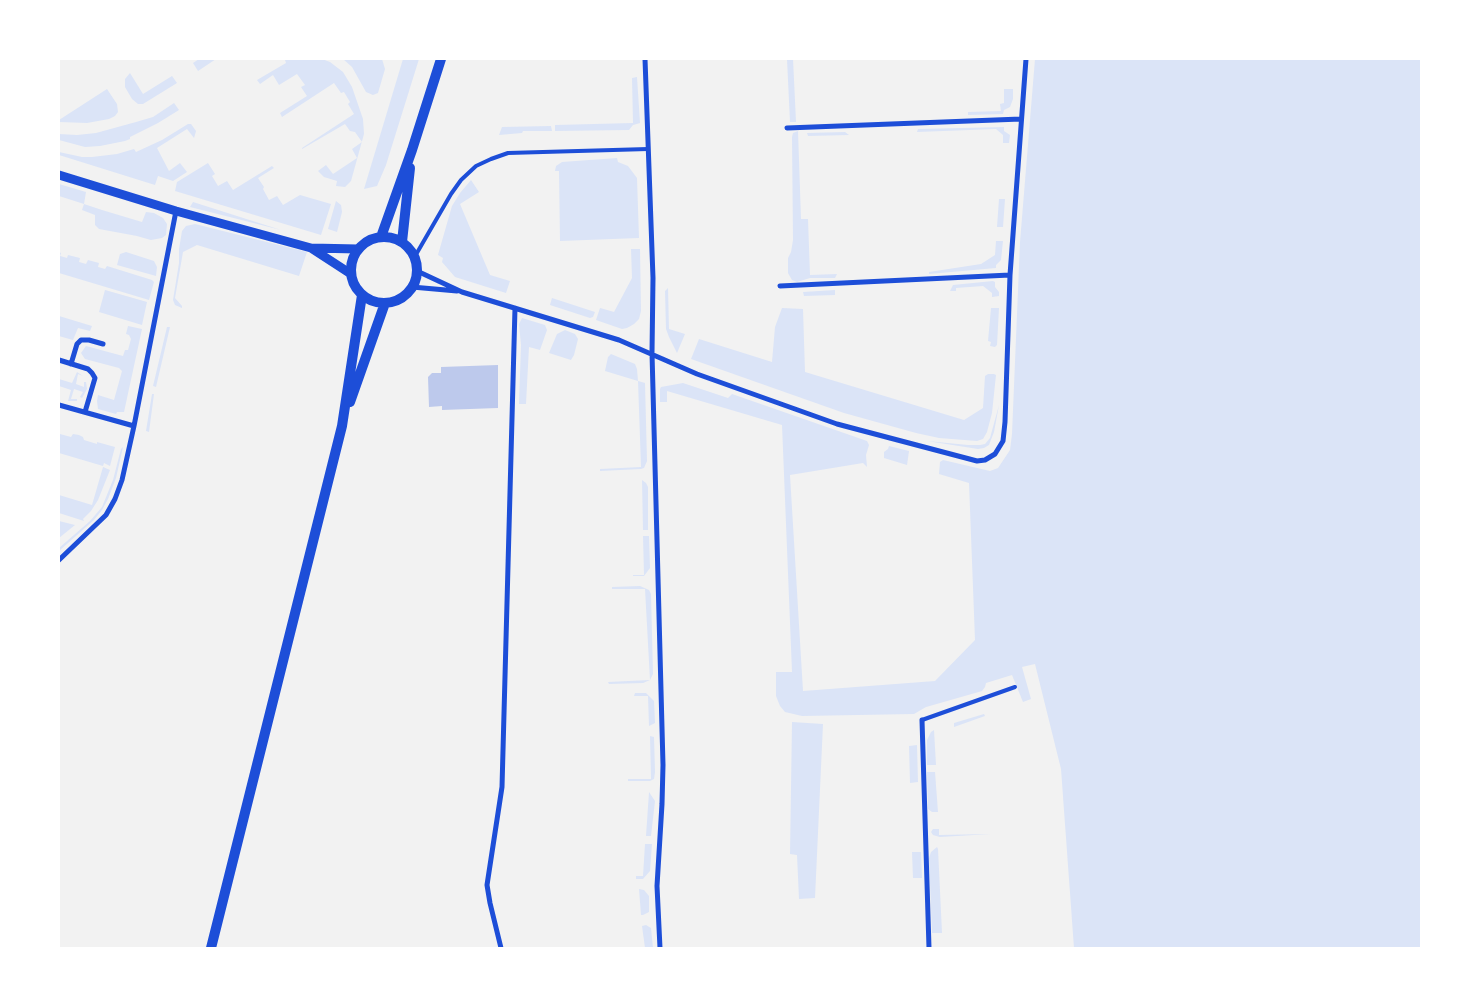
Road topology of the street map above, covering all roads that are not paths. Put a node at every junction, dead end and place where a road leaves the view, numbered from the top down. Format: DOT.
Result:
graph roads {
  1 [pos="441,59"];
  2 [pos="645,59"];
  3 [pos="1026,59"];
  4 [pos="1021,119"];
  5 [pos="788,128"];
  6 [pos="648,149"];
  7 [pos="412,150"];
  8 [pos="59,175"];
  9 [pos="176,211"];
  10 [pos="381,237"];
  11 [pos="402,242"];
  12 [pos="311,248"];
  13 [pos="358,249"];
  14 [pos="414,258"];
  15 [pos="417,271"];
  16 [pos="351,274"];
  17 [pos="1010,275"];
  18 [pos="780,286"];
  19 [pos="412,287"];
  20 [pos="462,292"];
  21 [pos="362,295"];
  22 [pos="385,303"];
  23 [pos="515,308"];
  24 [pos="103,344"];
  25 [pos="652,354"];
  26 [pos="59,360"];
  27 [pos="71,364"];
  28 [pos="59,405"];
  29 [pos="85,412"];
  30 [pos="134,426"];
  31 [pos="342,426"];
  32 [pos="59,560"];
  33 [pos="1015,688"];
  34 [pos="922,720"];
  35 [pos="211,948"];
  36 [pos="501,948"];
  37 [pos="660,948"];
  38 [pos="929,948"];
  1 -- 7 [label="main road"];
  2 -- 6 [label="street"];
  3 -- 4 [label="street"];
  4 -- 5 [label="street"];
  4 -- 17 [label="street"];
  6 -- 14 [label="lane"];
  6 -- 25 [label="street"];
  7 -- 10 [label="main road"];
  7 -- 11 [label="main road"];
  8 -- 9 [label="street"];
  9 -- 12 [label="street"];
  9 -- 30 [label="street"];
  10 -- 11 [label="main road"];
  10 -- 13 [label="main road"];
  11 -- 14 [label="main road"];
  12 -- 13 [label="street"];
  12 -- 16 [label="street"];
  13 -- 16 [label="main road"];
  14 -- 15 [label="main road"];
  15 -- 19 [label="main road"];
  15 -- 20 [label="street"];
  16 -- 21 [label="main road"];
  17 -- 18 [label="street"];
  17 -- 25 [label="street"];
  19 -- 20 [label="street"];
  19 -- 22 [label="main road"];
  20 -- 23 [label="street"];
  21 -- 22 [label="main road"];
  21 -- 31 [label="main road"];
  22 -- 31 [label="main road"];
  23 -- 25 [label="street"];
  23 -- 36 [label="street"];
  24 -- 27 [label="street"];
  25 -- 37 [label="street"];
  26 -- 27 [label="street"];
  27 -- 29 [label="street"];
  28 -- 29 [label="street"];
  29 -- 30 [label="street"];
  30 -- 32 [label="street"];
  31 -- 35 [label="main road"];
  33 -- 34 [label="lane"];
  34 -- 38 [label="street"];
}
